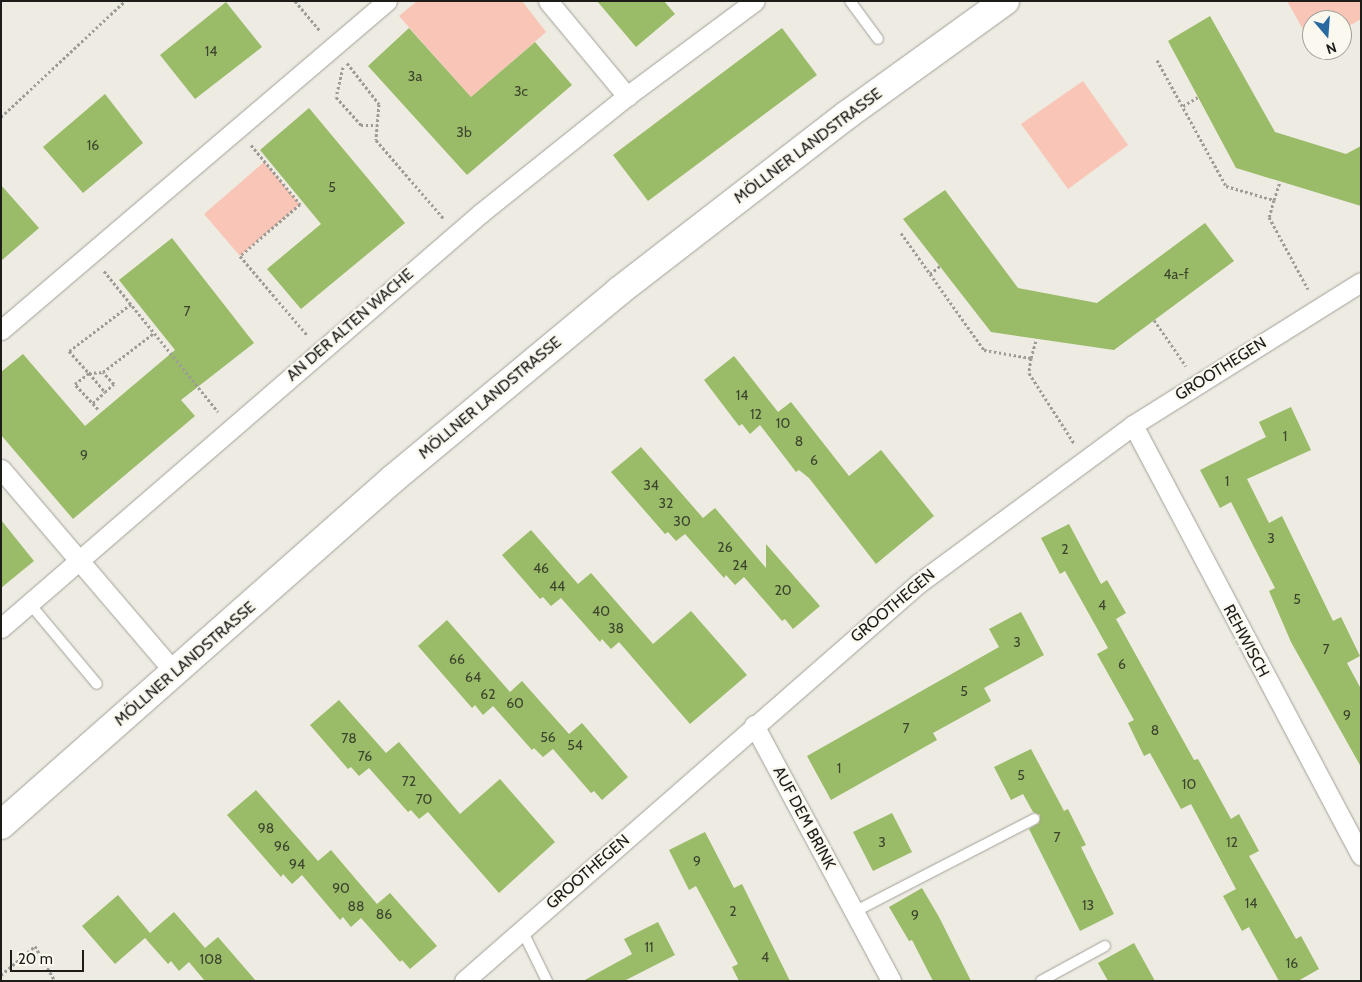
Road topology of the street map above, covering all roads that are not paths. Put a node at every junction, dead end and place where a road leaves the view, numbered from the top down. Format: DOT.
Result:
graph roads {
  1 [pos="387,1"];
  2 [pos="548,1"];
  3 [pos="754,1"];
  4 [pos="850,1"];
  5 [pos="1004,1"];
  6 [pos="878,38"];
  7 [pos="626,96"];
  8 [pos="1361,282"];
  9 [pos="1,330"];
  10 [pos="1133,425"];
  11 [pos="1,469"];
  12 [pos="79,562"];
  13 [pos="30,604"];
  14 [pos="1,628"];
  15 [pos="176,674"];
  16 [pos="97,684"];
  17 [pos="754,725"];
  18 [pos="1034,819"];
  19 [pos="1,825"];
  20 [pos="1361,855"];
  21 [pos="854,912"];
  22 [pos="522,930"];
  23 [pos="1105,946"];
  24 [pos="464,981"];
  25 [pos="547,981"];
  26 [pos="891,981"];
  27 [pos="1041,981"];
  1 -- 9 [label="street"];
  2 -- 7 [label="street"];
  3 -- 7 [label="street, AN DER ALTEN WACHE"];
  4 -- 6 [label="lane"];
  5 -- 15 [label="main road, MÖLLNER LANDSTRASSE"];
  7 -- 12 [label="street, AN DER ALTEN WACHE"];
  8 -- 10 [label="street, GROOTHEGEN"];
  10 -- 17 [label="street, GROOTHEGEN"];
  10 -- 20 [label="street, REHWISCH"];
  11 -- 12 [label="street"];
  12 -- 13 [label="street, AN DER ALTEN WACHE"];
  12 -- 15 [label="street"];
  13 -- 14 [label="street, AN DER ALTEN WACHE"];
  13 -- 16 [label="lane"];
  15 -- 19 [label="main road, MÖLLNER LANDSTRASSE"];
  17 -- 21 [label="street, AUF DEM BRINK"];
  17 -- 22 [label="street, GROOTHEGEN"];
  18 -- 21 [label="lane"];
  21 -- 26 [label="street, AUF DEM BRINK"];
  22 -- 24 [label="street, GROOTHEGEN"];
  22 -- 25 [label="lane"];
  23 -- 27 [label="lane"];
}
